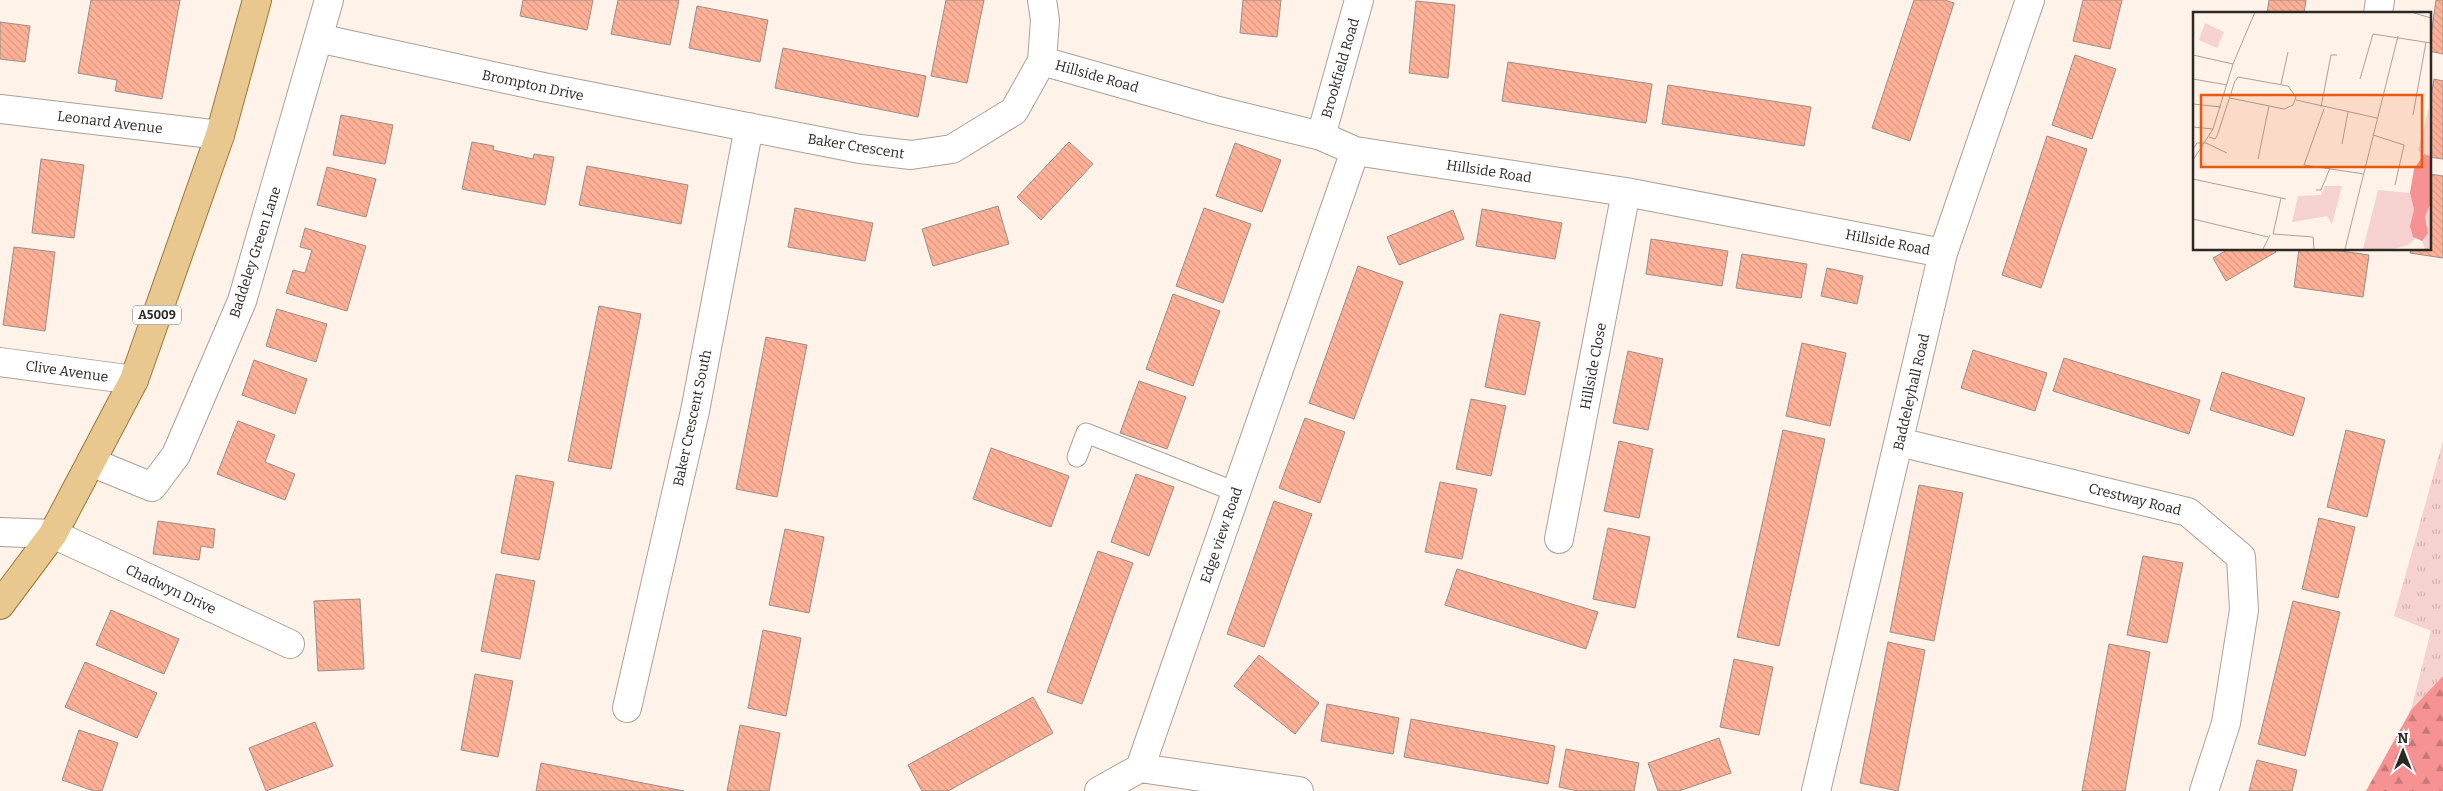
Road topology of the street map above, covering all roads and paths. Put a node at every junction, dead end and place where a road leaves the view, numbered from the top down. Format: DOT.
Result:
graph roads {
  1 [pos="257,0"];
  2 [pos="329,0"];
  3 [pos="1042,0"];
  4 [pos="1359,0"];
  5 [pos="2030,0"];
  6 [pos="318,38"];
  7 [pos="1042,61"];
  8 [pos="0,109"];
  9 [pos="749,127"];
  10 [pos="220,135"];
  11 [pos="1321,136"];
  12 [pos="1355,151"];
  13 [pos="1626,192"];
  14 [pos="1943,253"];
  15 [pos="0,362"];
  16 [pos="134,380"];
  17 [pos="1899,442"];
  18 [pos="1077,457"];
  19 [pos="91,462"];
  20 [pos="1236,492"];
  21 [pos="0,532"];
  22 [pos="53,534"];
  23 [pos="1559,539"];
  24 [pos="0,604"];
  25 [pos="290,644"];
  26 [pos="628,708"];
  27 [pos="1140,768"];
  28 [pos="1099,791"];
  29 [pos="1299,791"];
  30 [pos="1816,791"];
  31 [pos="2204,791"];
  1 -- 10 [label="main road, A5009"];
  2 -- 6 [label="street, Baddeley Green Lane"];
  3 -- 7 [label="street, Baker Crescent"];
  4 -- 11 [label="street, Brookfield Road"];
  5 -- 14 [label="street, Baddeleyhall Road"];
  6 -- 9 [label="street, Brompton Drive"];
  6 -- 19 [label="street, Baddeley Green Lane"];
  7 -- 9 [label="street, Baker Crescent"];
  7 -- 11 [label="street, Hillside Road"];
  8 -- 10 [label="street, Leonard Avenue"];
  9 -- 26 [label="street, Baker Crescent South"];
  10 -- 16 [label="main road, A5009"];
  11 -- 12 [label="street, Hillside Road"];
  12 -- 13 [label="street, Hillside Road"];
  12 -- 20 [label="street, Edge view Road"];
  13 -- 14 [label="street, Hillside Road"];
  13 -- 23 [label="street, Hillside Close"];
  14 -- 17 [label="street, Baddeleyhall Road"];
  15 -- 16 [label="street, Clive Avenue"];
  16 -- 19 [label="main road, A5009"];
  17 -- 30 [label="street, Baddeleyhall Road"];
  17 -- 31 [label="street, Crestway Road"];
  18 -- 20 [label="lane"];
  19 -- 22 [label="main road, A5009"];
  20 -- 27 [label="street, Edge view Road"];
  21 -- 22 [label="street"];
  22 -- 24 [label="main road, A5009"];
  22 -- 25 [label="street, Chadwyn Drive"];
  27 -- 28 [label="street"];
  27 -- 29 [label="street"];
}
